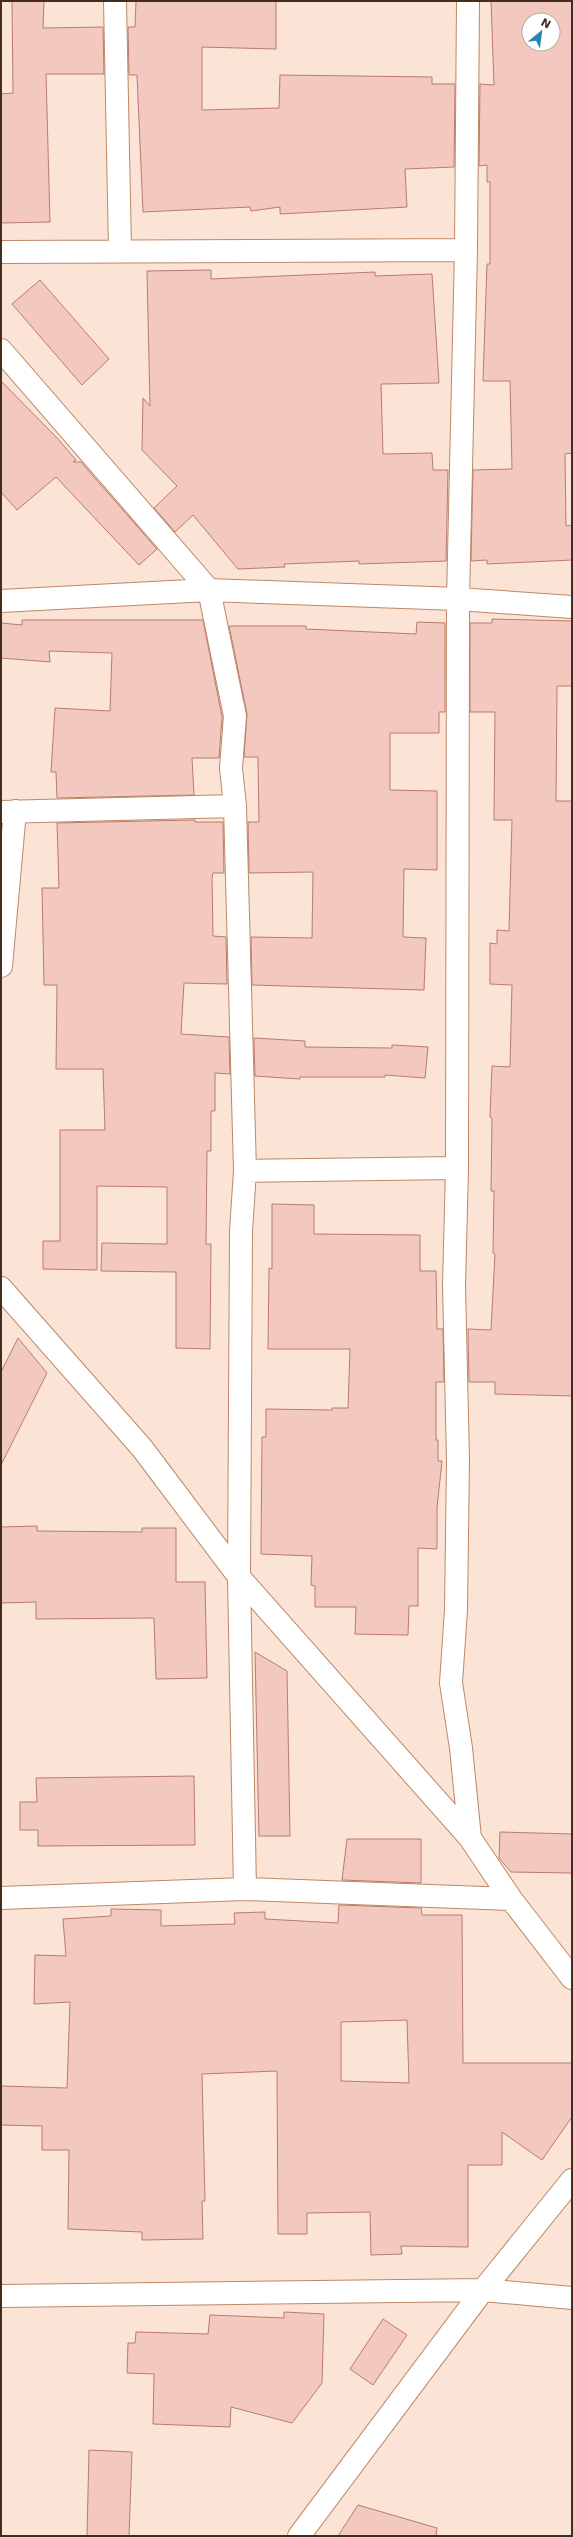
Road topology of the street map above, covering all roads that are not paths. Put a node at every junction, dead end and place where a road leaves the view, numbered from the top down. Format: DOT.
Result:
graph roads {
  1 [pos="115,1"];
  2 [pos="468,1"];
  3 [pos="120,250"];
  4 [pos="466,250"];
  5 [pos="1,252"];
  6 [pos="1,350"];
  7 [pos="209,590"];
  8 [pos="458,599"];
  9 [pos="1,601"];
  10 [pos="572,607"];
  11 [pos="235,806"];
  12 [pos="8,812"];
  13 [pos="1,966"];
  14 [pos="457,1168"];
  15 [pos="245,1171"];
  16 [pos="1,1288"];
  17 [pos="239,1577"];
  18 [pos="470,1838"];
  19 [pos="245,1889"];
  20 [pos="1,1898"];
  21 [pos="511,1899"];
  22 [pos="572,1978"];
  23 [pos="572,2180"];
  24 [pos="483,2290"];
  25 [pos="1,2296"];
  26 [pos="572,2298"];
  27 [pos="299,2536"];
  1 -- 3 [label="street"];
  2 -- 4 [label="street"];
  3 -- 4 [label="street"];
  3 -- 5 [label="street"];
  4 -- 8 [label="street"];
  6 -- 7 [label="street"];
  7 -- 8 [label="street"];
  7 -- 9 [label="street"];
  7 -- 11 [label="street"];
  8 -- 10 [label="street"];
  8 -- 14 [label="street"];
  11 -- 12 [label="street"];
  11 -- 15 [label="street"];
  12 -- 13 [label="street"];
  14 -- 15 [label="street"];
  14 -- 18 [label="street"];
  15 -- 17 [label="street"];
  16 -- 17 [label="street"];
  17 -- 18 [label="street"];
  17 -- 19 [label="street"];
  18 -- 21 [label="street"];
  19 -- 20 [label="street"];
  19 -- 21 [label="street"];
  21 -- 22 [label="street"];
  23 -- 24 [label="street"];
  24 -- 25 [label="street"];
  24 -- 26 [label="street"];
  24 -- 27 [label="street"];
}
